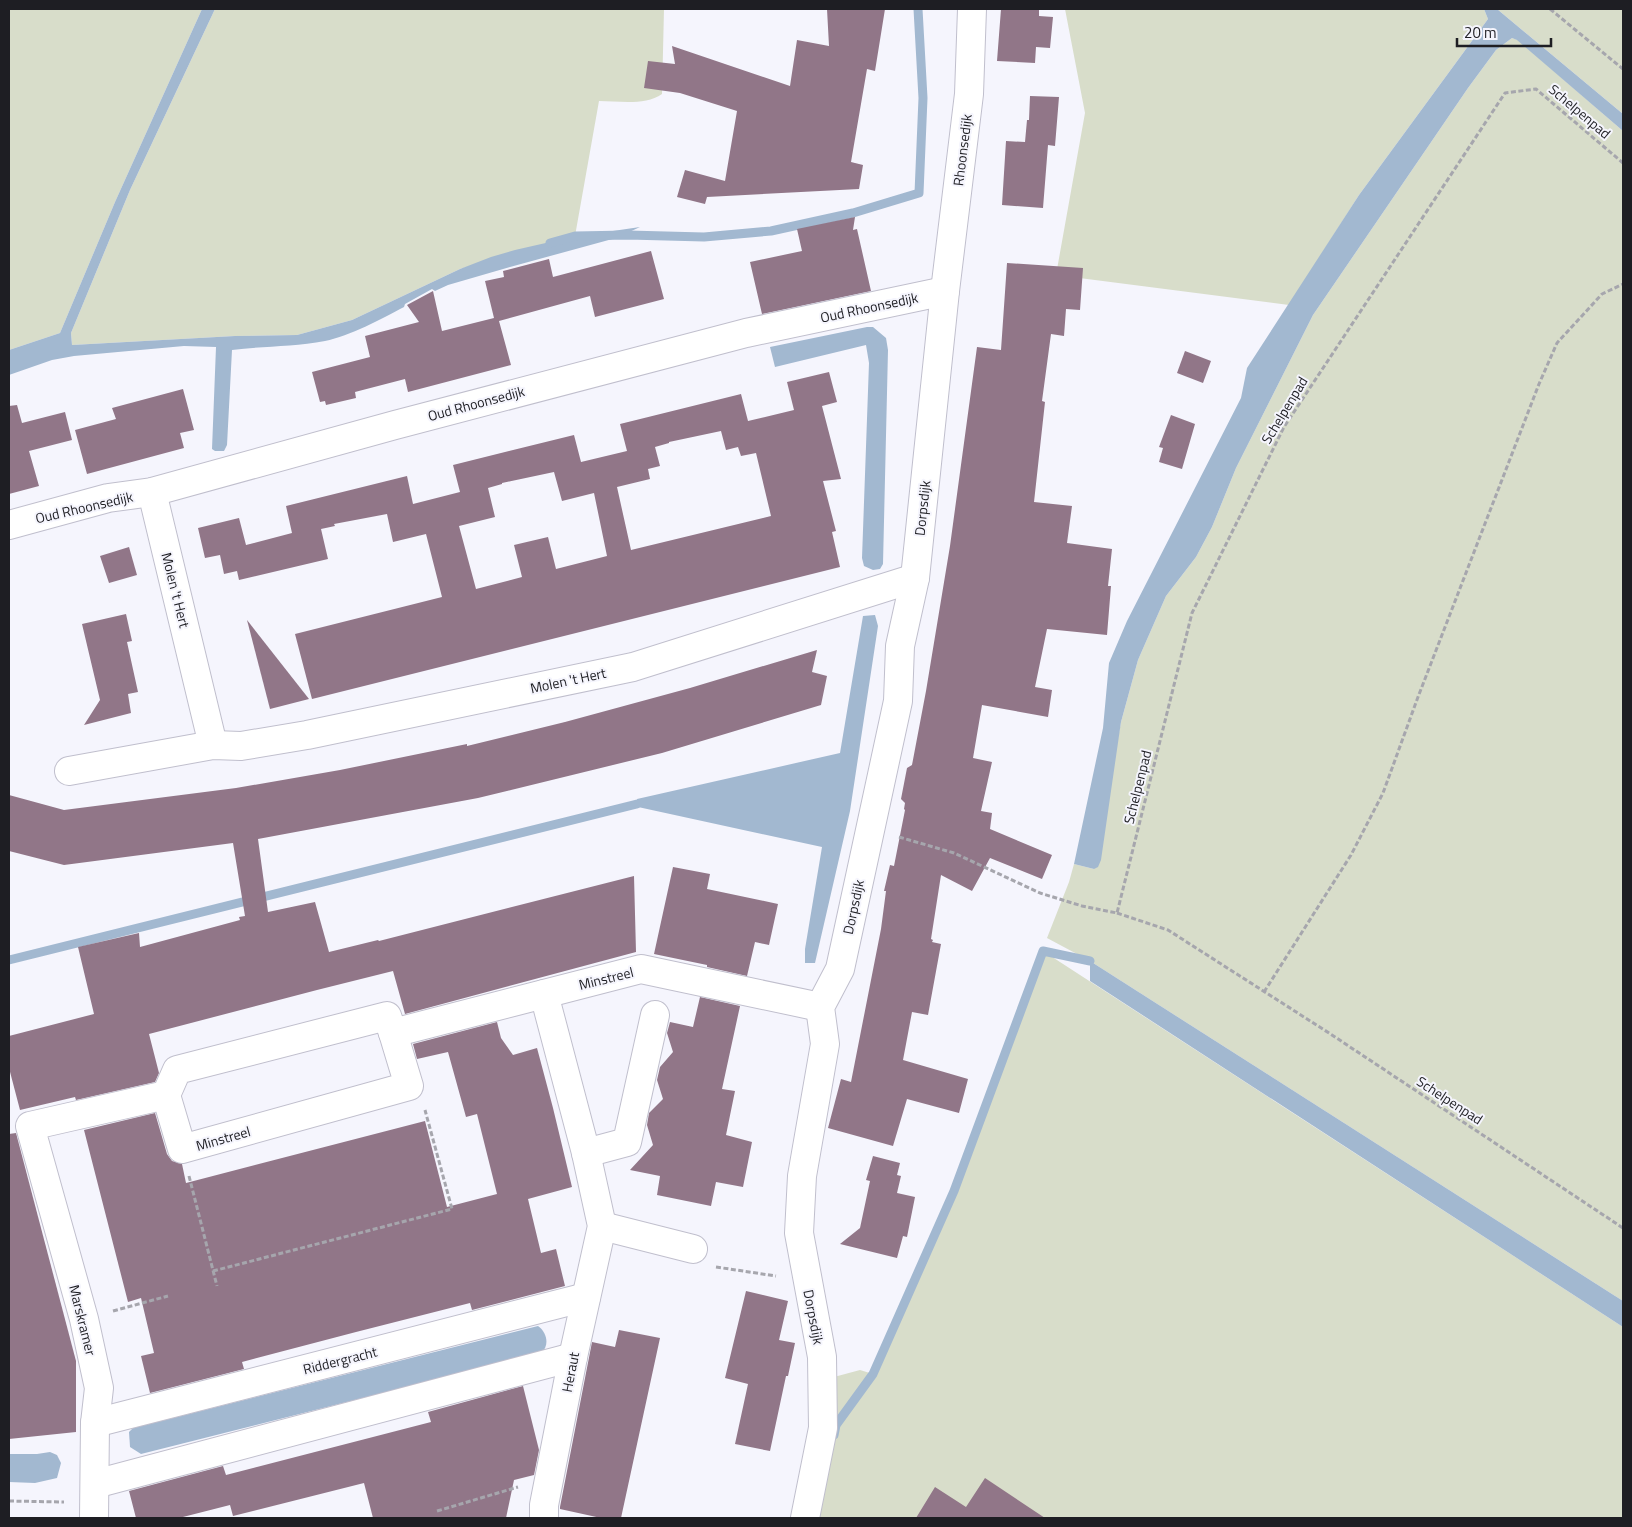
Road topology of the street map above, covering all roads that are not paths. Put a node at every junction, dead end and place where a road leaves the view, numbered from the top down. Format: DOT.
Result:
graph roads {
  1 [pos="972,9"];
  2 [pos="945,291"];
  3 [pos="152,492"];
  4 [pos="9,525"];
  5 [pos="915,578"];
  6 [pos="213,745"];
  7 [pos="70,771"];
  8 [pos="544,994"];
  9 [pos="820,1007"];
  10 [pos="654,1015"];
  11 [pos="393,1033"];
  12 [pos="166,1095"];
  13 [pos="586,1153"];
  14 [pos="602,1226"];
  15 [pos="693,1249"];
  16 [pos="586,1297"];
  17 [pos="573,1357"];
  18 [pos="95,1423"];
  19 [pos="94,1501"];
  20 [pos="544,1518"];
  21 [pos="805,1518"];
  1 -- 2 [label="street, Rhoonsedijk"];
  2 -- 3 [label="street, Oud Rhoonsedijk"];
  2 -- 5 [label="street, Dorpsdijk"];
  3 -- 4 [label="street, Oud Rhoonsedijk"];
  3 -- 6 [label="street, Molen 't Hert"];
  5 -- 6 [label="street, Molen 't Hert"];
  5 -- 9 [label="street, Dorpsdijk"];
  6 -- 7 [label="street, Molen 't Hert"];
  8 -- 9 [label="street, Minstreel"];
  8 -- 11 [label="street, Minstreel"];
  8 -- 13 [label="street, Heraut"];
  9 -- 21 [label="street, Dorpsdijk"];
  10 -- 13 [label="street"];
  11 -- 12 [label="street"];
  11 -- 12 [label="street, Minstreel"];
  12 -- 18 [label="street, Marskramer"];
  13 -- 14 [label="street, Heraut"];
  14 -- 15 [label="street"];
  14 -- 16 [label="street, Heraut"];
  16 -- 17 [label="street, Heraut"];
  16 -- 18 [label="street, Riddergracht"];
  17 -- 19 [label="street"];
  17 -- 20 [label="street, Heraut"];
  18 -- 19 [label="street, Marskramer"];
}
